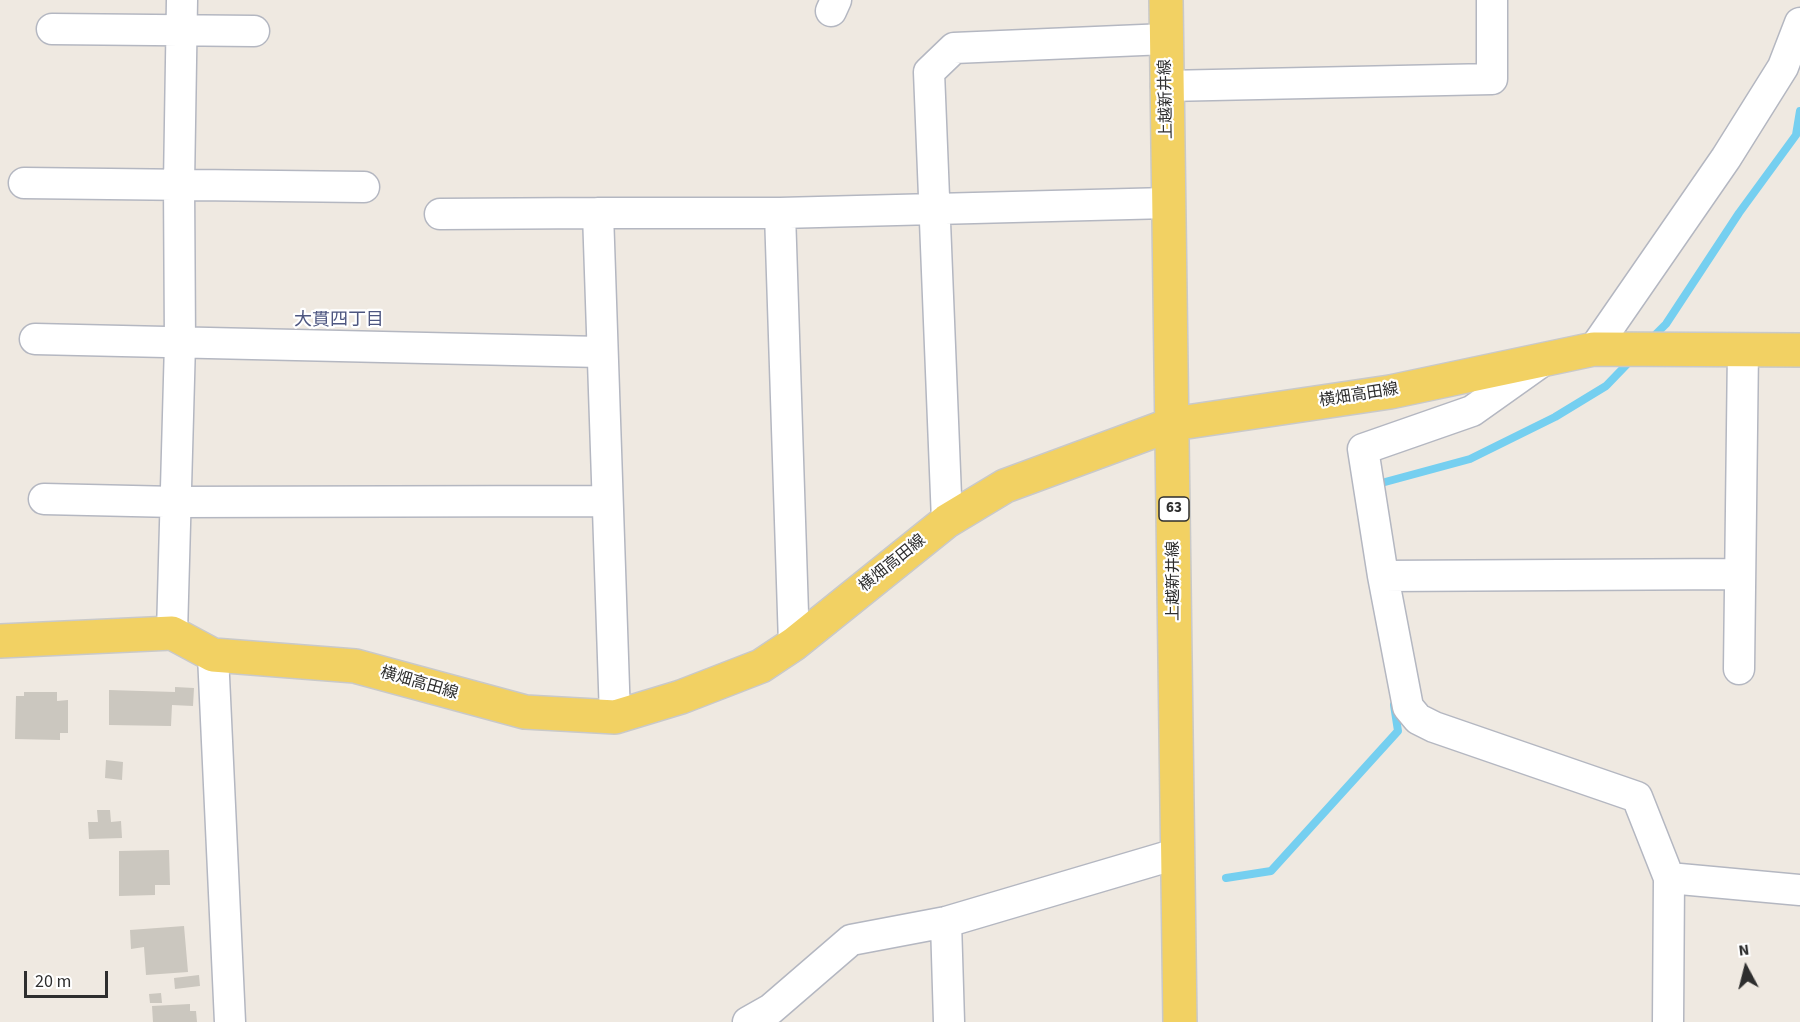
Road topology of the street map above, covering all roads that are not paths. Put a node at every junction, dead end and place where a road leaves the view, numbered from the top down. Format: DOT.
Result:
graph roads {
  1 [pos="182,0"];
  2 [pos="1166,0"];
  3 [pos="1492,0"];
  4 [pos="1800,23"];
  5 [pos="52,29"];
  6 [pos="181,31"];
  7 [pos="255,31"];
  8 [pos="1166,39"];
  9 [pos="1166,86"];
  10 [pos="24,183"];
  11 [pos="179,184"];
  12 [pos="364,187"];
  13 [pos="1168,203"];
  14 [pos="933,209"];
  15 [pos="598,213"];
  16 [pos="780,213"];
  17 [pos="440,214"];
  18 [pos="35,339"];
  19 [pos="180,343"];
  20 [pos="1594,349"];
  21 [pos="1743,349"];
  22 [pos="1800,350"];
  23 [pos="600,352"];
  24 [pos="1542,362"];
  25 [pos="1173,424"];
  26 [pos="44,499"];
  27 [pos="605,501"];
  28 [pos="176,502"];
  29 [pos="947,521"];
  30 [pos="1738,574"];
  31 [pos="1383,576"];
  32 [pos="172,633"];
  33 [pos="0,641"];
  34 [pos="794,644"];
  35 [pos="213,655"];
  36 [pos="1739,669"];
  37 [pos="615,717"];
  38 [pos="1176,854"];
  39 [pos="1669,878"];
  40 [pos="1800,890"];
  41 [pos="946,922"];
  42 [pos="764,1018"];
  43 [pos="230,1022"];
  44 [pos="949,1022"];
  45 [pos="1180,1022"];
  46 [pos="1668,1022"];
  1 -- 6 [label="street"];
  2 -- 8 [label="main road, 上越新井線 / 63"];
  3 -- 9 [label="street"];
  4 -- 20 [label="street"];
  5 -- 6 [label="street"];
  6 -- 7 [label="street"];
  6 -- 11 [label="street"];
  8 -- 9 [label="main road, 上越新井線 / 63"];
  8 -- 14 [label="street"];
  9 -- 13 [label="main road, 上越新井線 / 63"];
  10 -- 11 [label="street"];
  11 -- 12 [label="street"];
  11 -- 19 [label="street"];
  13 -- 14 [label="street"];
  13 -- 25 [label="main road, 上越新井線 / 63"];
  14 -- 16 [label="street"];
  14 -- 29 [label="street"];
  15 -- 16 [label="street"];
  15 -- 17 [label="street"];
  15 -- 23 [label="street"];
  16 -- 34 [label="street"];
  18 -- 19 [label="street"];
  19 -- 23 [label="street"];
  19 -- 28 [label="street"];
  20 -- 21 [label="main road, 横畑高田線"];
  20 -- 24 [label="main road, 横畑高田線"];
  21 -- 22 [label="main road, 横畑高田線"];
  21 -- 30 [label="street"];
  23 -- 27 [label="street"];
  24 -- 25 [label="main road, 横畑高田線"];
  24 -- 31 [label="street"];
  25 -- 29 [label="main road, 横畑高田線"];
  25 -- 38 [label="main road, 上越新井線 / 63"];
  26 -- 28 [label="street"];
  27 -- 28 [label="street"];
  27 -- 37 [label="street"];
  28 -- 32 [label="street"];
  29 -- 34 [label="main road, 横畑高田線"];
  30 -- 31 [label="street"];
  30 -- 36 [label="street"];
  31 -- 39 [label="street"];
  32 -- 33 [label="main road"];
  32 -- 35 [label="main road, 横畑高田線"];
  34 -- 37 [label="main road, 横畑高田線"];
  35 -- 37 [label="main road, 横畑高田線"];
  35 -- 43 [label="street"];
  38 -- 41 [label="street"];
  38 -- 45 [label="main road, 上越新井線 / 63"];
  39 -- 40 [label="street"];
  39 -- 46 [label="street"];
  41 -- 42 [label="street"];
  41 -- 44 [label="street"];
}
